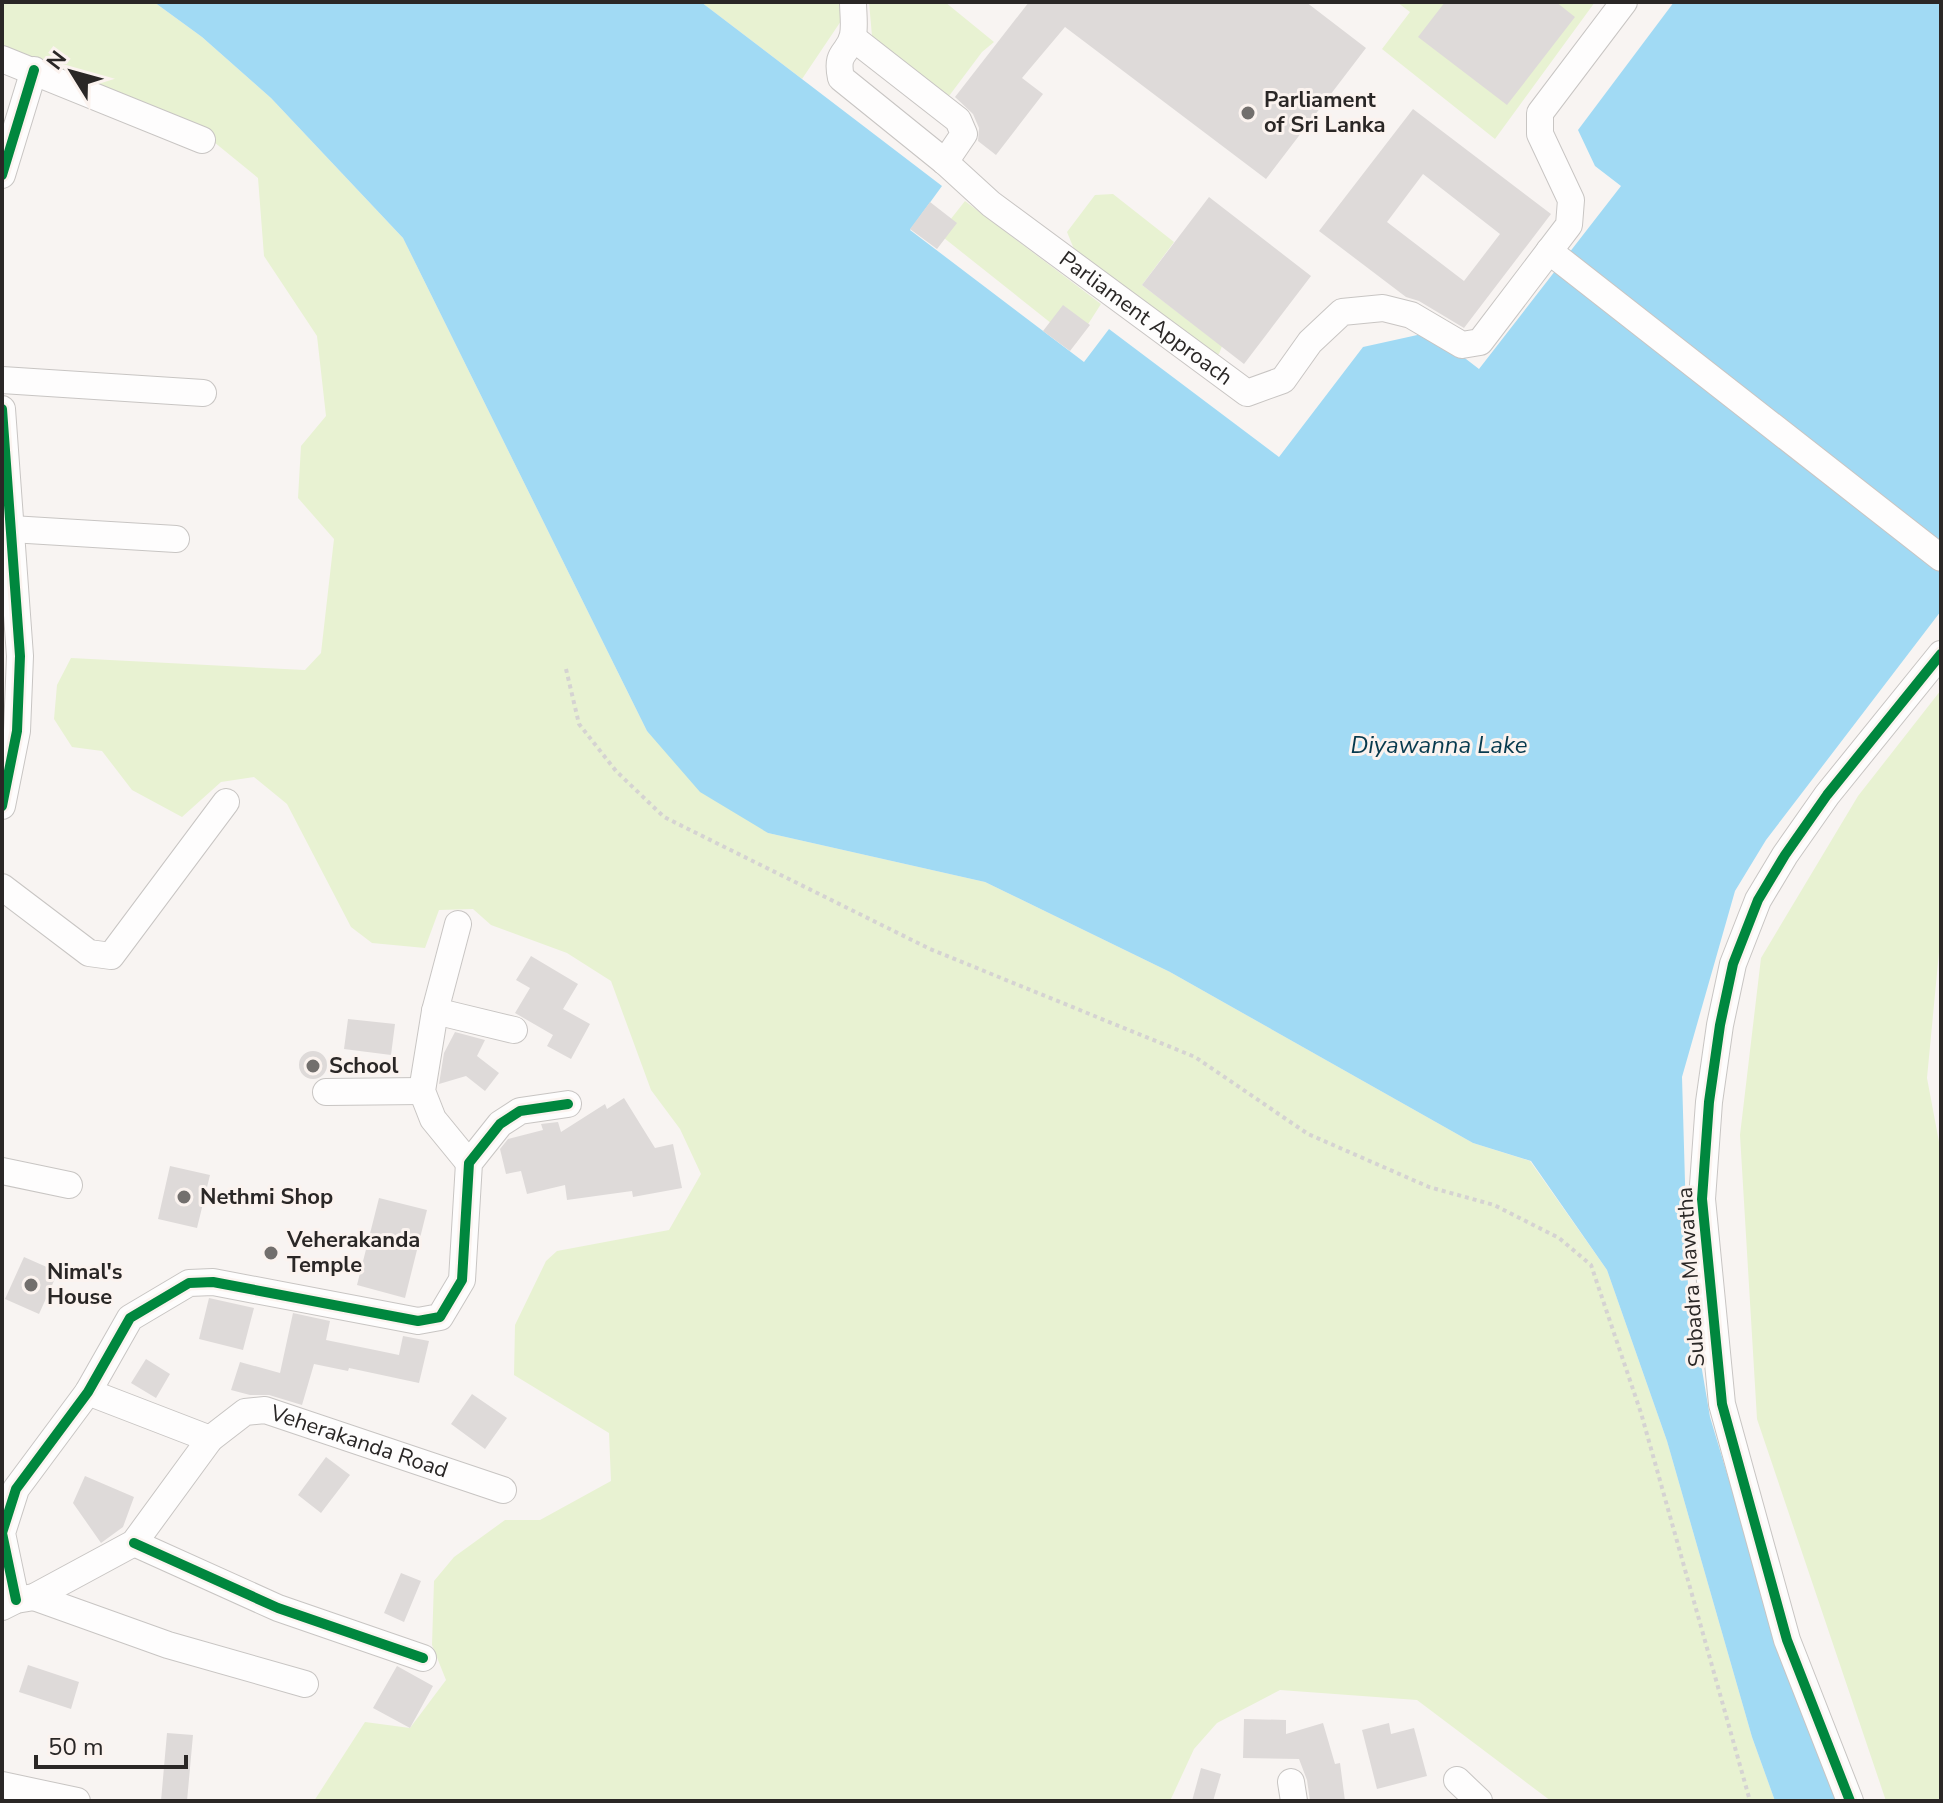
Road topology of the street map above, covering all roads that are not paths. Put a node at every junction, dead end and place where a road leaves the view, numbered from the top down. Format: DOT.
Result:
graph roads {
  1 [pos="853,2"];
  2 [pos="1624,2"];
  3 [pos="853,38"];
  4 [pos="2,59"];
  5 [pos="34,70"];
  6 [pos="202,140"];
  7 [pos="945,162"];
  8 [pos="2,166"];
  9 [pos="2,175"];
  10 [pos="1554,255"];
  11 [pos="2,380"];
  12 [pos="203,393"];
  13 [pos="2,409"];
  14 [pos="6,498"];
  15 [pos="11,529"];
  16 [pos="176,539"];
  17 [pos="1941,558"];
  18 [pos="11,652"];
  19 [pos="1941,654"];
  20 [pos="226,802"];
  21 [pos="3,803"];
  22 [pos="2,887"];
  23 [pos="458,924"];
  24 [pos="435,1011"];
  25 [pos="514,1030"];
  26 [pos="422,1091"];
  27 [pos="326,1092"];
  28 [pos="568,1104"];
  29 [pos="469,1163"];
  30 [pos="2,1171"];
  31 [pos="69,1185"];
  32 [pos="88,1392"];
  33 [pos="210,1439"];
  34 [pos="9,1488"];
  35 [pos="503,1490"];
  36 [pos="134,1543"];
  37 [pos="17,1601"];
  38 [pos="423,1658"];
  39 [pos="305,1684"];
  40 [pos="1457,1780"];
  41 [pos="2,1785"];
  42 [pos="77,1801"];
  43 [pos="1479,1801"];
  44 [pos="1850,1801"];
  1 -- 3 [label="street, Parliament Approach"];
  2 -- 10 [label="street, Parliament Approach"];
  3 -- 7 [label="street, Parliament Approach"];
  3 -- 7 [label="street"];
  4 -- 5 [label="street"];
  5 -- 6 [label="street"];
  5 -- 8 [label="street"];
  7 -- 10 [label="street, Parliament Approach"];
  8 -- 9 [label="street"];
  10 -- 17 [label="street"];
  11 -- 12 [label="street"];
  13 -- 14 [label="street"];
  14 -- 15 [label="street"];
  15 -- 16 [label="street"];
  15 -- 18 [label="street"];
  18 -- 21 [label="street"];
  19 -- 44 [label="street, Subadra Mawatha"];
  20 -- 22 [label="street"];
  23 -- 24 [label="street"];
  24 -- 25 [label="street"];
  24 -- 26 [label="street"];
  26 -- 27 [label="street"];
  26 -- 29 [label="street"];
  28 -- 29 [label="street"];
  29 -- 32 [label="street"];
  30 -- 31 [label="street"];
  32 -- 33 [label="street"];
  32 -- 34 [label="street"];
  33 -- 35 [label="street, Veherakanda Road"];
  33 -- 36 [label="street, Veherakanda Road"];
  34 -- 37 [label="street"];
  36 -- 37 [label="street, Veherakanda Road"];
  36 -- 38 [label="street"];
  37 -- 39 [label="street"];
  40 -- 43 [label="street"];
  41 -- 42 [label="street"];
}
